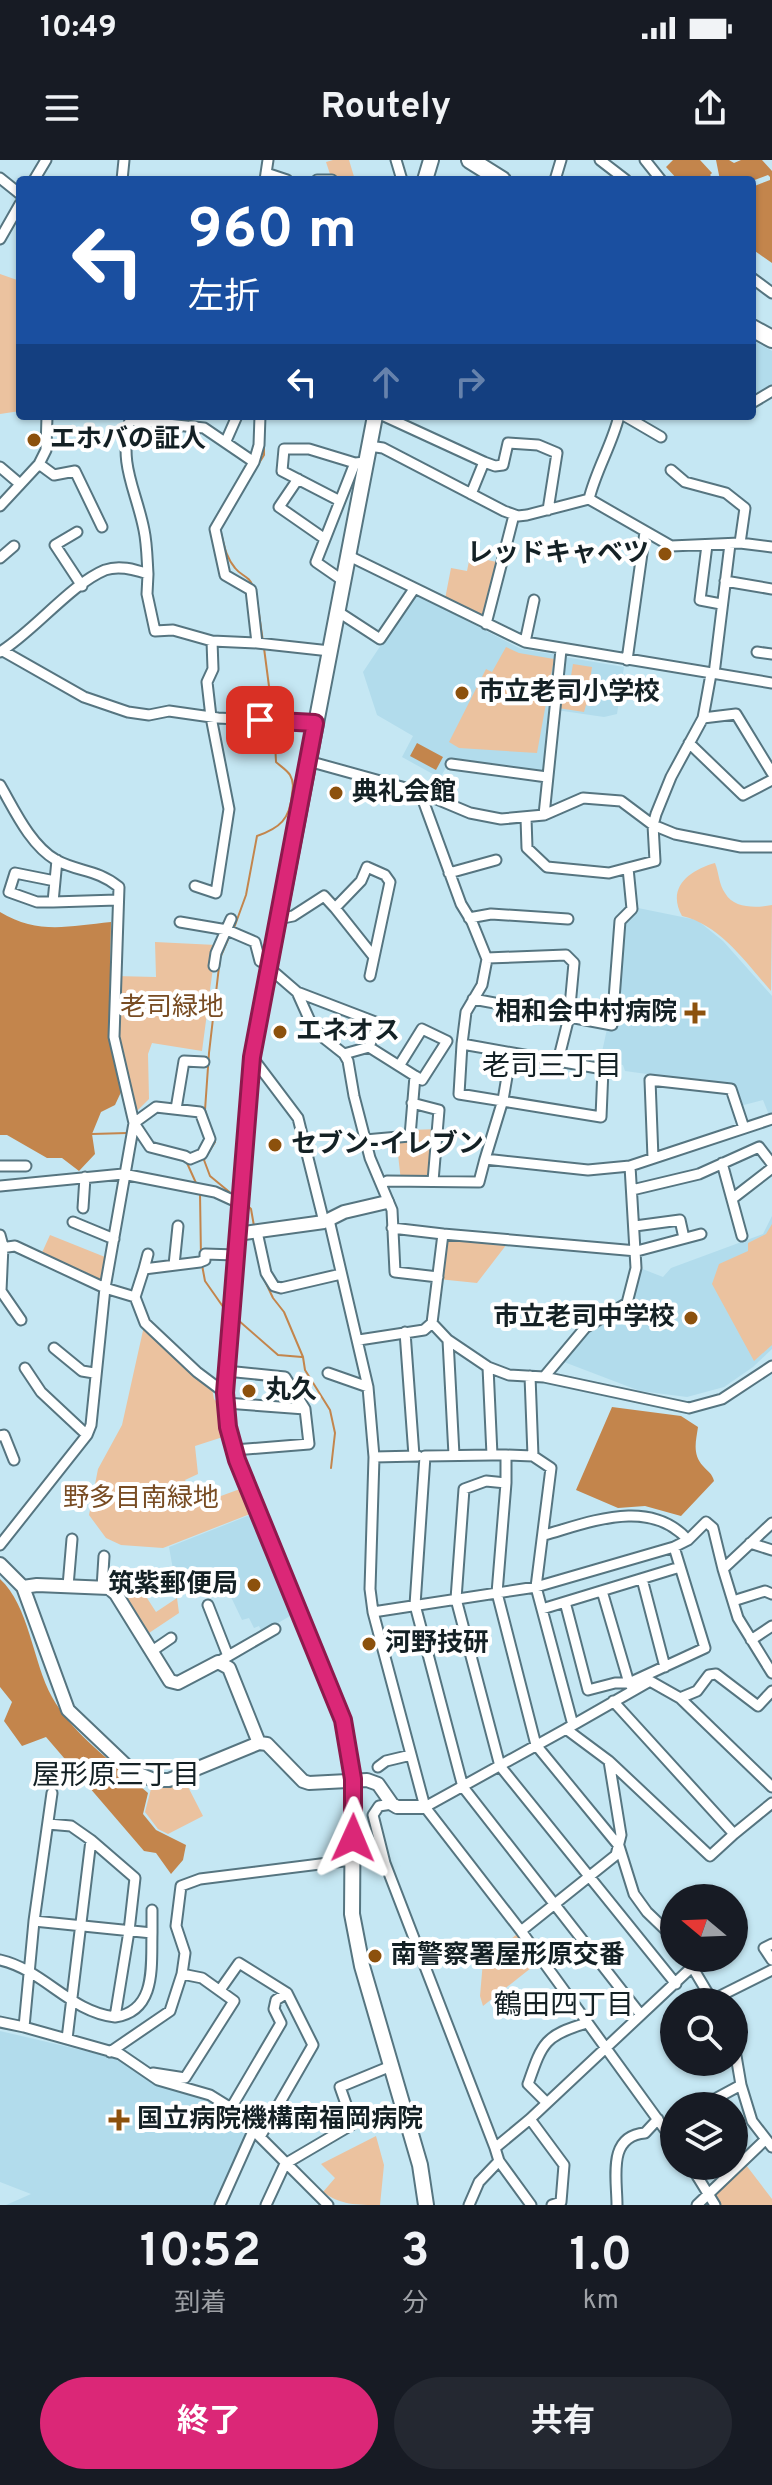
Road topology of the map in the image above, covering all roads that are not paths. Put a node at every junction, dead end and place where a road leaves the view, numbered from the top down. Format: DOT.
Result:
graph roads {
  1 [pos="268,160"];
  2 [pos="470,160"];
  3 [pos="600,160"];
  4 [pos="645,160"];
  5 [pos="265,176"];
  6 [pos="496,176"];
  7 [pos="621,176"];
  8 [pos="658,176"];
  9 [pos="0,178"];
  10 [pos="16,191"];
  11 [pos="16,211"];
  12 [pos="0,239"];
  13 [pos="47,420"];
  14 [pos="235,420"];
  15 [pos="260,420"];
  16 [pos="374,420"];
  17 [pos="393,420"];
  18 [pos="618,420"];
  19 [pos="624,420"];
  20 [pos="661,437"];
  21 [pos="226,441"];
  22 [pos="369,446"];
  23 [pos="254,462"];
  24 [pos="361,462"];
  25 [pos="484,462"];
  26 [pos="39,464"];
  27 [pos="0,467"];
  28 [pos="671,470"];
  29 [pos="298,479"];
  30 [pos="20,484"];
  31 [pos="471,494"];
  32 [pos="589,499"];
  33 [pos="340,501"];
  34 [pos="0,506"];
  35 [pos="548,510"];
  36 [pos="514,515"];
  37 [pos="102,527"];
  38 [pos="77,532"];
  39 [pos="645,532"];
  40 [pos="325,539"];
  41 [pos="735,544"];
  42 [pos="707,545"];
  43 [pos="14,546"];
  44 [pos="772,547"];
  45 [pos="347,555"];
  46 [pos="0,558"];
  47 [pos="148,574"];
  48 [pos="342,580"];
  49 [pos="725,581"];
  50 [pos="82,586"];
  51 [pos="414,589"];
  52 [pos="772,589"];
  53 [pos="534,600"];
  54 [pos="721,604"];
  55 [pos="337,611"];
  56 [pos="486,624"];
  57 [pos="212,641"];
  58 [pos="525,642"];
  59 [pos="262,644"];
  60 [pos="561,650"];
  61 [pos="1,651"];
  62 [pos="330,651"];
  63 [pos="757,652"];
  64 [pos="772,654"];
  65 [pos="627,660"];
  66 [pos="713,674"];
  67 [pos="772,683"];
  68 [pos="211,717"];
  69 [pos="703,718"];
  70 [pos="315,723"];
  71 [pos="689,743"];
  72 [pos="308,761"];
  73 [pos="451,764"];
  74 [pos="772,773"];
  75 [pos="547,777"];
  76 [pos="772,780"];
  77 [pos="0,785"];
  78 [pos="420,792"];
  79 [pos="544,815"];
  80 [pos="526,818"];
  81 [pos="653,825"];
  82 [pos="772,847"];
  83 [pos="57,860"];
  84 [pos="496,860"];
  85 [pos="628,868"];
  86 [pos="449,873"];
  87 [pos="55,881"];
  88 [pos="195,886"];
  89 [pos="117,900"];
  90 [pos="53,902"];
  91 [pos="335,908"];
  92 [pos="469,918"];
  93 [pos="231,919"];
  94 [pos="278,919"];
  95 [pos="568,919"];
  96 [pos="180,922"];
  97 [pos="231,932"];
  98 [pos="374,957"];
  99 [pos="487,958"];
  100 [pos="214,966"];
  101 [pos="268,968"];
  102 [pos="370,976"];
  103 [pos="297,992"];
  104 [pos="473,999"];
  105 [pos="569,1017"];
  106 [pos="462,1044"];
  107 [pos="369,1047"];
  108 [pos="511,1053"];
  109 [pos="344,1054"];
  110 [pos="252,1057"];
  111 [pos="558,1061"];
  112 [pos="204,1062"];
  113 [pos="399,1066"];
  114 [pos="415,1076"];
  115 [pos="503,1100"];
  116 [pos="412,1103"];
  117 [pos="176,1109"];
  118 [pos="772,1119"];
  119 [pos="134,1123"];
  120 [pos="744,1128"];
  121 [pos="365,1140"];
  122 [pos="653,1158"];
  123 [pos="485,1159"];
  124 [pos="722,1163"];
  125 [pos="0,1166"];
  126 [pos="26,1166"];
  127 [pos="630,1166"];
  128 [pos="772,1166"];
  129 [pos="123,1174"];
  130 [pos="85,1177"];
  131 [pos="433,1181"];
  132 [pos="382,1184"];
  133 [pos="0,1186"];
  134 [pos="632,1190"];
  135 [pos="239,1199"];
  136 [pos="732,1199"];
  137 [pos="387,1202"];
  138 [pos="83,1208"];
  139 [pos="327,1221"];
  140 [pos="73,1222"];
  141 [pos="178,1226"];
  142 [pos="635,1226"];
  143 [pos="392,1228"];
  144 [pos="248,1233"];
  145 [pos="443,1234"];
  146 [pos="701,1234"];
  147 [pos="0,1235"];
  148 [pos="742,1236"];
  149 [pos="684,1238"];
  150 [pos="114,1239"];
  151 [pos="2,1247"];
  152 [pos="637,1251"];
  153 [pos="148,1254"];
  154 [pos="236,1255"];
  155 [pos="174,1265"];
  156 [pos="144,1269"];
  157 [pos="341,1274"];
  158 [pos="438,1277"];
  159 [pos="105,1288"];
  160 [pos="0,1291"];
  161 [pos="135,1297"];
  162 [pos="21,1320"];
  163 [pos="432,1323"];
  164 [pos="405,1332"];
  165 [pos="359,1340"];
  166 [pos="448,1340"];
  167 [pos="54,1348"];
  168 [pos="488,1367"];
  169 [pos="25,1368"];
  170 [pos="771,1369"];
  171 [pos="226,1371"];
  172 [pos="94,1373"];
  173 [pos="328,1373"];
  174 [pos="530,1376"];
  175 [pos="544,1377"];
  176 [pos="368,1387"];
  177 [pos="225,1398"];
  178 [pos="305,1409"];
  179 [pos="87,1435"];
  180 [pos="0,1436"];
  181 [pos="234,1450"];
  182 [pos="454,1455"];
  183 [pos="492,1455"];
  184 [pos="506,1455"];
  185 [pos="414,1456"];
  186 [pos="425,1456"];
  187 [pos="533,1456"];
  188 [pos="374,1457"];
  189 [pos="14,1460"];
  190 [pos="506,1483"];
  191 [pos="772,1523"];
  192 [pos="544,1535"];
  193 [pos="72,1539"];
  194 [pos="688,1540"];
  195 [pos="750,1543"];
  196 [pos="0,1545"];
  197 [pos="674,1547"];
  198 [pos="772,1550"];
  199 [pos="104,1556"];
  200 [pos="0,1564"];
  201 [pos="680,1567"];
  202 [pos="723,1569"];
  203 [pos="171,1574"];
  204 [pos="642,1579"];
  205 [pos="68,1586"];
  206 [pos="23,1587"];
  207 [pos="536,1587"];
  208 [pos="107,1590"];
  209 [pos="602,1591"];
  210 [pos="497,1593"];
  211 [pos="772,1594"];
  212 [pos="456,1599"];
  213 [pos="733,1601"];
  214 [pos="565,1602"];
  215 [pos="208,1605"];
  216 [pos="415,1605"];
  217 [pos="542,1609"];
  218 [pos="373,1612"];
  219 [pos="772,1626"];
  220 [pos="275,1629"];
  221 [pos="171,1638"];
  222 [pos="751,1640"];
  223 [pos="152,1651"];
  224 [pos="223,1659"];
  225 [pos="665,1667"];
  226 [pos="772,1673"];
  227 [pos="631,1687"];
  228 [pos="772,1691"];
  229 [pos="680,1698"];
  230 [pos="613,1701"];
  231 [pos="569,1727"];
  232 [pos="259,1743"];
  233 [pos="536,1745"];
  234 [pos="411,1755"];
  235 [pos="609,1761"];
  236 [pos="500,1766"];
  237 [pos="378,1767"];
  238 [pos="353,1779"];
  239 [pos="463,1787"];
  240 [pos="772,1787"];
  241 [pos="52,1793"];
  242 [pos="772,1803"];
  243 [pos="392,1804"];
  244 [pos="425,1807"];
  245 [pos="48,1824"];
  246 [pos="734,1834"];
  247 [pos="91,1840"];
  248 [pos="619,1846"];
  249 [pos="352,1860"];
  250 [pos="589,1877"];
  251 [pos="555,1904"];
  252 [pos="152,1910"];
  253 [pos="34,1921"];
  254 [pos="79,1925"];
  255 [pos="660,1925"];
  256 [pos="129,1931"];
  257 [pos="521,1931"];
  258 [pos="152,1933"];
  259 [pos="772,1944"];
  260 [pos="0,1960"];
  261 [pos="772,1960"];
  262 [pos="772,1970"];
  263 [pos="32,1971"];
  264 [pos="683,1972"];
  265 [pos="182,1974"];
  266 [pos="675,1984"];
  267 [pos="737,1988"];
  268 [pos="220,1990"];
  269 [pos="287,1993"];
  270 [pos="73,2001"];
  271 [pos="641,2015"];
  272 [pos="115,2017"];
  273 [pos="0,2022"];
  274 [pos="587,2023"];
  275 [pos="24,2027"];
  276 [pos="67,2039"];
  277 [pos="606,2047"];
  278 [pos="110,2052"];
  279 [pos="391,2066"];
  280 [pos="149,2073"];
  281 [pos="739,2076"];
  282 [pos="741,2085"];
  283 [pos="728,2092"];
  284 [pos="547,2103"];
  285 [pos="231,2108"];
  286 [pos="530,2119"];
  287 [pos="660,2122"];
  288 [pos="660,2124"];
  289 [pos="257,2133"];
  290 [pos="768,2143"];
  291 [pos="495,2148"];
  292 [pos="499,2161"];
  293 [pos="285,2164"];
  294 [pos="700,2180"];
  295 [pos="315,2194"];
  296 [pos="710,2194"];
  297 [pos="220,2205"];
  298 [pos="266,2205"];
  299 [pos="311,2205"];
  300 [pos="328,2205"];
  301 [pos="426,2205"];
  302 [pos="469,2205"];
  303 [pos="531,2205"];
  304 [pos="552,2205"];
  305 [pos="617,2205"];
  306 [pos="697,2205"];
  307 [pos="715,2205"];
  1 -- 5 [label="street"];
  2 -- 6 [label="highway"];
  3 -- 7 [label="street"];
  4 -- 8 [label="street"];
  9 -- 10 [label="street"];
  11 -- 12 [label="street"];
  13 -- 26 [label="street"];
  14 -- 21 [label="street"];
  15 -- 23 [label="street"];
  16 -- 22 [label="main road"];
  17 -- 25 [label="street"];
  18 -- 32 [label="street"];
  19 -- 20 [label="street"];
  21 -- 23 [label="street"];
  21 -- 47 [label="street"];
  22 -- 24 [label="main road"];
  22 -- 31 [label="street"];
  23 -- 59 [label="street"];
  24 -- 29 [label="street"];
  24 -- 33 [label="street"];
  24 -- 45 [label="main road"];
  25 -- 31 [label="street"];
  25 -- 35 [label="street"];
  26 -- 30 [label="street"];
  26 -- 37 [label="street"];
  27 -- 30 [label="street"];
  28 -- 41 [label="street"];
  29 -- 33 [label="street"];
  29 -- 40 [label="street"];
  30 -- 34 [label="street"];
  31 -- 36 [label="street"];
  32 -- 35 [label="street"];
  32 -- 39 [label="street"];
  33 -- 40 [label="street"];
  35 -- 36 [label="street"];
  36 -- 56 [label="street"];
  38 -- 50 [label="street"];
  39 -- 42 [label="street"];
  39 -- 65 [label="street"];
  40 -- 48 [label="street"];
  41 -- 42 [label="street"];
  41 -- 44 [label="street"];
  41 -- 49 [label="street"];
  42 -- 54 [label="street"];
  43 -- 46 [label="street"];
  45 -- 48 [label="main road"];
  45 -- 51 [label="street"];
  47 -- 50 [label="street"];
  47 -- 57 [label="street"];
  48 -- 55 [label="main road"];
  49 -- 52 [label="street"];
  49 -- 54 [label="street"];
  50 -- 61 [label="street"];
  51 -- 55 [label="street"];
  51 -- 56 [label="street"];
  53 -- 58 [label="street"];
  54 -- 66 [label="street"];
  55 -- 62 [label="main road"];
  56 -- 58 [label="street"];
  57 -- 59 [label="street"];
  57 -- 68 [label="street"];
  58 -- 60 [label="street"];
  59 -- 62 [label="street"];
  60 -- 65 [label="street"];
  60 -- 75 [label="street"];
  61 -- 68 [label="street"];
  62 -- 70 [label="main road"];
  63 -- 64 [label="street"];
  65 -- 66 [label="street"];
  66 -- 67 [label="street"];
  66 -- 69 [label="street"];
  68 -- 70 [label="street"];
  68 -- 88 [label="street"];
  69 -- 71 [label="street"];
  69 -- 74 [label="street"];
  70 -- 72 [label="main road"];
  71 -- 76 [label="street"];
  71 -- 81 [label="street"];
  72 -- 78 [label="street"];
  72 -- 94 [label="main road"];
  73 -- 75 [label="street"];
  75 -- 79 [label="street"];
  77 -- 83 [label="street"];
  78 -- 80 [label="street"];
  78 -- 86 [label="street"];
  79 -- 80 [label="street"];
  79 -- 81 [label="street"];
  80 -- 85 [label="street"];
  81 -- 82 [label="street"];
  81 -- 85 [label="street"];
  83 -- 87 [label="street"];
  83 -- 89 [label="street"];
  84 -- 86 [label="street"];
  85 -- 105 [label="street"];
  86 -- 92 [label="street"];
  87 -- 90 [label="street"];
  87 -- 90 [label="street"];
  89 -- 90 [label="street"];
  89 -- 119 [label="street"];
  91 -- 94 [label="street"];
  91 -- 98 [label="street"];
  91 -- 98 [label="street"];
  92 -- 95 [label="street"];
  92 -- 99 [label="street"];
  93 -- 97 [label="street"];
  94 -- 101 [label="main road"];
  96 -- 97 [label="street"];
  97 -- 100 [label="street"];
  97 -- 101 [label="street"];
  98 -- 102 [label="street"];
  99 -- 104 [label="street"];
  99 -- 105 [label="street"];
  101 -- 103 [label="street"];
  101 -- 110 [label="main road"];
  103 -- 107 [label="street"];
  103 -- 109 [label="street"];
  104 -- 105 [label="street"];
  104 -- 106 [label="street"];
  105 -- 111 [label="street"];
  106 -- 108 [label="street"];
  106 -- 115 [label="street"];
  107 -- 109 [label="street"];
  107 -- 113 [label="street"];
  108 -- 111 [label="street"];
  108 -- 115 [label="street"];
  109 -- 121 [label="street"];
  110 -- 135 [label="main road"];
  110 -- 139 [label="street"];
  111 -- 115 [label="street"];
  112 -- 117 [label="street"];
  113 -- 114 [label="street"];
  113 -- 114 [label="street"];
  114 -- 116 [label="street"];
  115 -- 123 [label="street"];
  116 -- 121 [label="street"];
  116 -- 131 [label="street"];
  117 -- 119 [label="street"];
  117 -- 119 [label="street"];
  118 -- 120 [label="street"];
  119 -- 129 [label="street"];
  120 -- 122 [label="street"];
  120 -- 122 [label="street"];
  121 -- 132 [label="street"];
  122 -- 127 [label="street"];
  123 -- 127 [label="street"];
  123 -- 131 [label="street"];
  124 -- 128 [label="street"];
  124 -- 134 [label="street"];
  124 -- 136 [label="street"];
  125 -- 126 [label="street"];
  127 -- 134 [label="street"];
  128 -- 136 [label="street"];
  129 -- 130 [label="street"];
  129 -- 135 [label="street"];
  129 -- 150 [label="street"];
  130 -- 133 [label="street"];
  130 -- 138 [label="street"];
  131 -- 132 [label="street"];
  132 -- 137 [label="street"];
  134 -- 142 [label="street"];
  135 -- 144 [label="main road"];
  136 -- 148 [label="street"];
  137 -- 139 [label="street"];
  137 -- 143 [label="street"];
  139 -- 144 [label="street"];
  139 -- 157 [label="street"];
  140 -- 150 [label="street"];
  141 -- 155 [label="street"];
  142 -- 149 [label="street"];
  142 -- 152 [label="street"];
  143 -- 145 [label="street"];
  143 -- 158 [label="street"];
  144 -- 154 [label="main road"];
  144 -- 157 [label="street"];
  145 -- 152 [label="street"];
  145 -- 158 [label="street"];
  146 -- 149 [label="street"];
  147 -- 151 [label="street"];
  149 -- 152 [label="street"];
  150 -- 159 [label="street"];
  151 -- 159 [label="street"];
  151 -- 160 [label="street"];
  152 -- 175 [label="street"];
  153 -- 156 [label="street"];
  154 -- 155 [label="street"];
  154 -- 171 [label="main road"];
  155 -- 156 [label="street"];
  156 -- 161 [label="street"];
  157 -- 165 [label="street"];
  158 -- 163 [label="street"];
  159 -- 161 [label="street"];
  159 -- 172 [label="street"];
  160 -- 162 [label="street"];
  161 -- 177 [label="street"];
  163 -- 164 [label="street"];
  163 -- 166 [label="street"];
  164 -- 165 [label="street"];
  164 -- 185 [label="street"];
  165 -- 176 [label="street"];
  166 -- 168 [label="street"];
  166 -- 182 [label="street"];
  167 -- 172 [label="street"];
  168 -- 174 [label="street"];
  168 -- 183 [label="street"];
  169 -- 179 [label="street"];
  170 -- 175 [label="street"];
  171 -- 177 [label="main road"];
  171 -- 178 [label="street"];
  172 -- 179 [label="street"];
  173 -- 176 [label="street"];
  174 -- 175 [label="street"];
  174 -- 187 [label="street"];
  176 -- 188 [label="street"];
  177 -- 178 [label="street"];
  177 -- 181 [label="main road"];
  178 -- 181 [label="street"];
  179 -- 196 [label="street"];
  180 -- 189 [label="street"];
  181 -- 238 [label="main road"];
  182 -- 183 [label="street"];
  182 -- 186 [label="street"];
  183 -- 184 [label="street"];
  184 -- 187 [label="street"];
  184 -- 190 [label="street"];
  185 -- 186 [label="street"];
  185 -- 188 [label="street"];
  186 -- 216 [label="street"];
  187 -- 192 [label="street"];
  188 -- 218 [label="street"];
  190 -- 210 [label="street"];
  190 -- 212 [label="street"];
  191 -- 195 [label="street"];
  192 -- 194 [label="street"];
  192 -- 207 [label="street"];
  193 -- 205 [label="street"];
  194 -- 197 [label="street"];
  194 -- 202 [label="street"];
  195 -- 198 [label="street"];
  195 -- 202 [label="street"];
  197 -- 201 [label="street"];
  197 -- 207 [label="street"];
  199 -- 208 [label="street"];
  200 -- 206 [label="street"];
  201 -- 204 [label="street"];
  201 -- 225 [label="street"];
  202 -- 213 [label="street"];
  203 -- 208 [label="street"];
  204 -- 209 [label="street"];
  204 -- 225 [label="street"];
  205 -- 206 [label="street"];
  205 -- 208 [label="street"];
  206 -- 232 [label="street"];
  207 -- 210 [label="street"];
  207 -- 217 [label="street"];
  208 -- 223 [label="street"];
  209 -- 214 [label="street"];
  209 -- 227 [label="street"];
  210 -- 212 [label="street"];
  210 -- 233 [label="street"];
  211 -- 213 [label="street"];
  212 -- 216 [label="street"];
  212 -- 236 [label="street"];
  213 -- 222 [label="street"];
  214 -- 217 [label="street"];
  214 -- 227 [label="street"];
  215 -- 224 [label="street"];
  216 -- 218 [label="street"];
  216 -- 239 [label="street"];
  217 -- 231 [label="street"];
  218 -- 234 [label="street"];
  219 -- 222 [label="street"];
  220 -- 224 [label="street"];
  221 -- 223 [label="street"];
  222 -- 226 [label="street"];
  223 -- 224 [label="street"];
  224 -- 232 [label="street"];
  225 -- 227 [label="street"];
  227 -- 229 [label="street"];
  227 -- 230 [label="street"];
  228 -- 229 [label="street"];
  229 -- 240 [label="street"];
  230 -- 231 [label="street"];
  230 -- 246 [label="street"];
  231 -- 233 [label="street"];
  231 -- 235 [label="street"];
  232 -- 238 [label="street"];
  233 -- 236 [label="street"];
  233 -- 248 [label="street"];
  234 -- 237 [label="street"];
  234 -- 244 [label="street"];
  235 -- 246 [label="street"];
  235 -- 248 [label="street"];
  236 -- 239 [label="street"];
  236 -- 250 [label="street"];
  238 -- 243 [label="street"];
  238 -- 249 [label="main road"];
  239 -- 244 [label="street"];
  239 -- 251 [label="street"];
  241 -- 245 [label="street"];
  242 -- 246 [label="street"];
  243 -- 244 [label="street"];
  243 -- 291 [label="street"];
  244 -- 257 [label="street"];
  245 -- 247 [label="street"];
  245 -- 253 [label="street"];
  247 -- 254 [label="street"];
  247 -- 256 [label="street"];
  248 -- 250 [label="street"];
  248 -- 255 [label="street"];
  249 -- 265 [label="street"];
  249 -- 279 [label="main road"];
  250 -- 251 [label="street"];
  250 -- 266 [label="street"];
  251 -- 257 [label="street"];
  251 -- 271 [label="street"];
  252 -- 258 [label="street"];
  253 -- 254 [label="street"];
  253 -- 263 [label="street"];
  254 -- 256 [label="street"];
  254 -- 270 [label="street"];
  256 -- 258 [label="street"];
  256 -- 272 [label="street"];
  257 -- 274 [label="street"];
  258 -- 272 [label="street"];
  259 -- 261 [label="street"];
  260 -- 263 [label="street"];
  262 -- 267 [label="street"];
  263 -- 270 [label="street"];
  263 -- 275 [label="street"];
  264 -- 266 [label="street"];
  265 -- 268 [label="street"];
  265 -- 278 [label="street"];
  266 -- 271 [label="street"];
  268 -- 269 [label="street"];
  268 -- 280 [label="street"];
  269 -- 285 [label="street"];
  269 -- 289 [label="street"];
  270 -- 272 [label="street"];
  270 -- 276 [label="street"];
  271 -- 277 [label="street"];
  273 -- 275 [label="street"];
  274 -- 277 [label="street"];
  274 -- 284 [label="street"];
  275 -- 276 [label="street"];
  276 -- 278 [label="street"];
  277 -- 284 [label="street"];
  277 -- 287 [label="street"];
  278 -- 280 [label="street"];
  279 -- 293 [label="street"];
  279 -- 301 [label="main road"];
  280 -- 285 [label="street"];
  281 -- 282 [label="street"];
  282 -- 283 [label="street"];
  282 -- 290 [label="street"];
  284 -- 286 [label="street"];
  285 -- 289 [label="street"];
  286 -- 291 [label="street"];
  286 -- 304 [label="street"];
  288 -- 305 [label="street"];
  289 -- 293 [label="street"];
  289 -- 297 [label="street"];
  290 -- 296 [label="street"];
  291 -- 292 [label="street"];
  292 -- 302 [label="street"];
  292 -- 303 [label="street"];
  293 -- 295 [label="street"];
  293 -- 298 [label="street"];
  294 -- 296 [label="street"];
  295 -- 299 [label="street"];
  295 -- 300 [label="street"];
  296 -- 306 [label="street"];
  296 -- 307 [label="street"];
}
